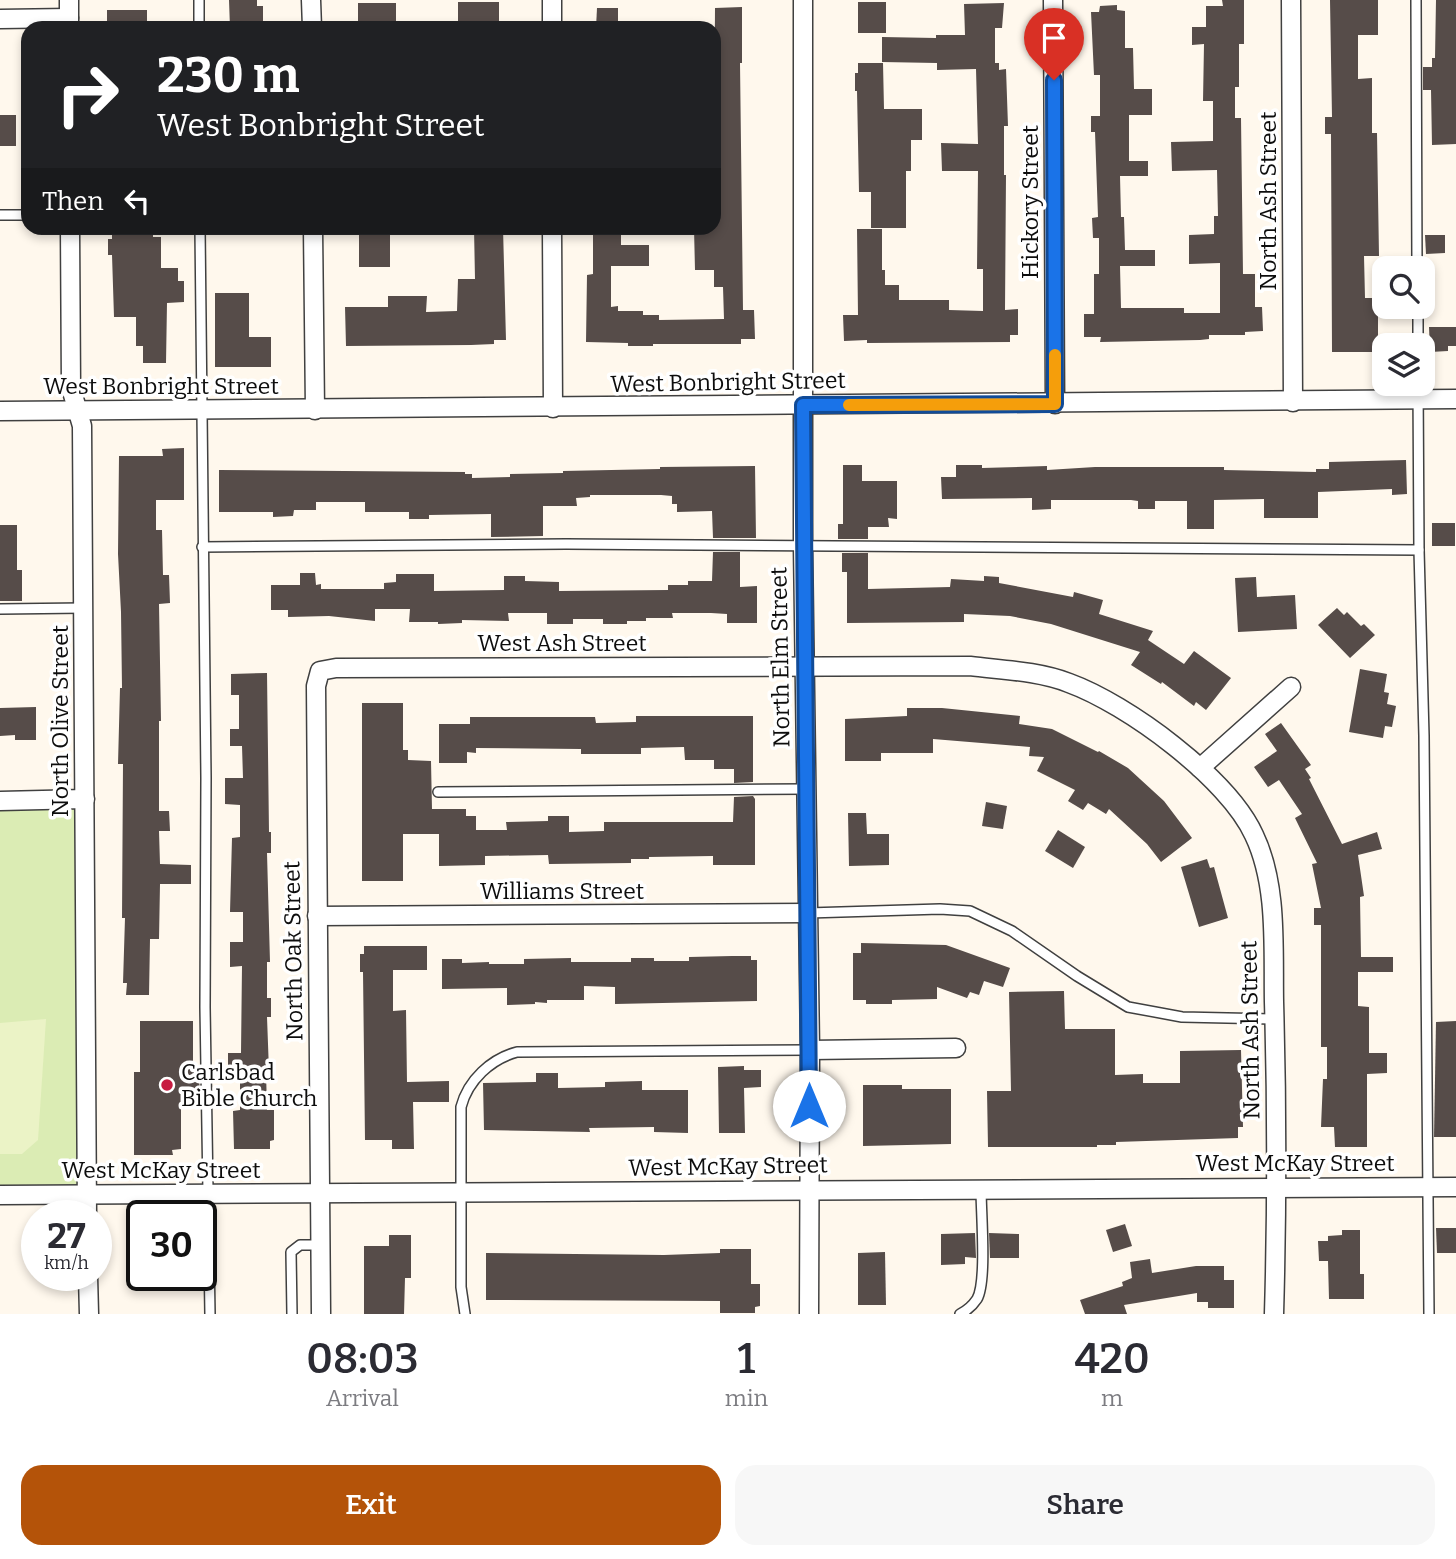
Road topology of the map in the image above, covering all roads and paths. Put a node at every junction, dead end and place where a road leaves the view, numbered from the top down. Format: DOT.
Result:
graph roads {
  1 [pos="199,0"];
  2 [pos="312,0"];
  3 [pos="552,0"];
  4 [pos="803,0"];
  5 [pos="1053,0"];
  6 [pos="1291,0"];
  7 [pos="1416,0"];
  8 [pos="69,15"];
  9 [pos="0,19"];
  10 [pos="199,21"];
  11 [pos="312,21"];
  12 [pos="552,21"];
  13 [pos="0,215"];
  14 [pos="21,215"];
  15 [pos="69,235"];
  16 [pos="200,235"];
  17 [pos="313,235"];
  18 [pos="552,235"];
  19 [pos="1418,256"];
  20 [pos="1372,395"];
  21 [pos="1435,395"];
  22 [pos="1418,396"];
  23 [pos="1456,399"];
  24 [pos="1293,402"];
  25 [pos="1055,404"];
  26 [pos="803,405"];
  27 [pos="553,408"];
  28 [pos="201,410"];
  29 [pos="315,410"];
  30 [pos="0,411"];
  31 [pos="77,411"];
  32 [pos="803,546"];
  33 [pos="202,547"];
  34 [pos="1419,550"];
  35 [pos="84,608"];
  36 [pos="0,609"];
  37 [pos="805,666"];
  38 [pos="320,671"];
  39 [pos="1291,687"];
  40 [pos="1199,768"];
  41 [pos="807,789"];
  42 [pos="438,792"];
  43 [pos="85,799"];
  44 [pos="0,801"];
  45 [pos="808,914"];
  46 [pos="317,916"];
  47 [pos="1275,1019"];
  48 [pos="956,1048"];
  49 [pos="810,1051"];
  50 [pos="1426,1187"];
  51 [pos="1456,1187"];
  52 [pos="1277,1188"];
  53 [pos="809,1189"];
  54 [pos="981,1189"];
  55 [pos="463,1193"];
  56 [pos="87,1194"];
  57 [pos="209,1194"];
  58 [pos="321,1194"];
  59 [pos="0,1195"];
  60 [pos="87,1200"];
  61 [pos="209,1200"];
  62 [pos="321,1245"];
  63 [pos="88,1291"];
  64 [pos="210,1291"];
  65 [pos="89,1314"];
  66 [pos="210,1314"];
  67 [pos="292,1314"];
  68 [pos="321,1314"];
  69 [pos="465,1314"];
  70 [pos="809,1314"];
  71 [pos="960,1314"];
  72 [pos="1274,1314"];
  73 [pos="1429,1314"];
  1 -- 10 [label="lane"];
  2 -- 11 [label="street"];
  3 -- 12 [label="street"];
  4 -- 26 [label="street, North Elm Street"];
  5 -- 25 [label="street, Hickory Street"];
  6 -- 24 [label="street, North Ash Street"];
  7 -- 19 [label="lane"];
  8 -- 9 [label="street"];
  13 -- 14 [label="lane"];
  15 -- 31 [label="street, North Olive Street"];
  16 -- 28 [label="lane"];
  17 -- 29 [label="street"];
  18 -- 27 [label="street"];
  20 -- 24 [label="street, West Bonbright Street"];
  21 -- 23 [label="street, West Bonbright Street"];
  22 -- 34 [label="lane"];
  24 -- 25 [label="street, West Bonbright Street"];
  25 -- 26 [label="street, West Bonbright Street"];
  26 -- 27 [label="street, West Bonbright Street"];
  26 -- 32 [label="street, North Elm Street"];
  27 -- 29 [label="street, West Bonbright Street"];
  28 -- 29 [label="street, West Bonbright Street"];
  28 -- 31 [label="street, West Bonbright Street"];
  28 -- 33 [label="lane"];
  30 -- 31 [label="street, West Bonbright Street"];
  31 -- 35 [label="street, North Olive Street"];
  32 -- 33 [label="lane"];
  32 -- 34 [label="lane"];
  32 -- 37 [label="street, North Elm Street"];
  33 -- 57 [label="lane"];
  34 -- 50 [label="lane"];
  35 -- 36 [label="lane"];
  35 -- 43 [label="street, North Olive Street"];
  37 -- 38 [label="street, West Ash Street"];
  37 -- 40 [label="street, North Ash Street"];
  37 -- 41 [label="street, North Elm Street"];
  38 -- 46 [label="street, North Oak Street"];
  39 -- 40 [label="street"];
  40 -- 47 [label="street, North Ash Street"];
  41 -- 42 [label="lane"];
  41 -- 45 [label="street, North Elm Street"];
  43 -- 44 [label="street"];
  43 -- 56 [label="street, North Olive Street"];
  45 -- 46 [label="street, Williams Street"];
  45 -- 47 [label="lane"];
  45 -- 49 [label="street, North Elm Street"];
  46 -- 58 [label="street, North Oak Street"];
  47 -- 52 [label="street, North Ash Street"];
  48 -- 49 [label="street"];
  49 -- 53 [label="street, North Elm Street"];
  49 -- 55 [label="lane"];
  50 -- 51 [label="street, West McKay Street"];
  50 -- 52 [label="street, West McKay Street"];
  50 -- 73 [label="lane"];
  52 -- 54 [label="street, West McKay Street"];
  52 -- 72 [label="street, North Ash Street"];
  53 -- 54 [label="street, West McKay Street"];
  53 -- 55 [label="street, West McKay Street"];
  53 -- 70 [label="street, North Elm Street"];
  54 -- 71 [label="lane"];
  55 -- 58 [label="street, West McKay Street"];
  55 -- 69 [label="lane"];
  56 -- 57 [label="street, West McKay Street"];
  56 -- 59 [label="street, West McKay Street"];
  56 -- 60 [label="street, North Olive Street"];
  57 -- 58 [label="street, West McKay Street"];
  57 -- 61 [label="lane"];
  58 -- 62 [label="street, North Oak Street"];
  62 -- 67 [label="lane"];
  62 -- 68 [label="street, North Oak Street"];
  63 -- 65 [label="street"];
  64 -- 66 [label="lane"];
}
